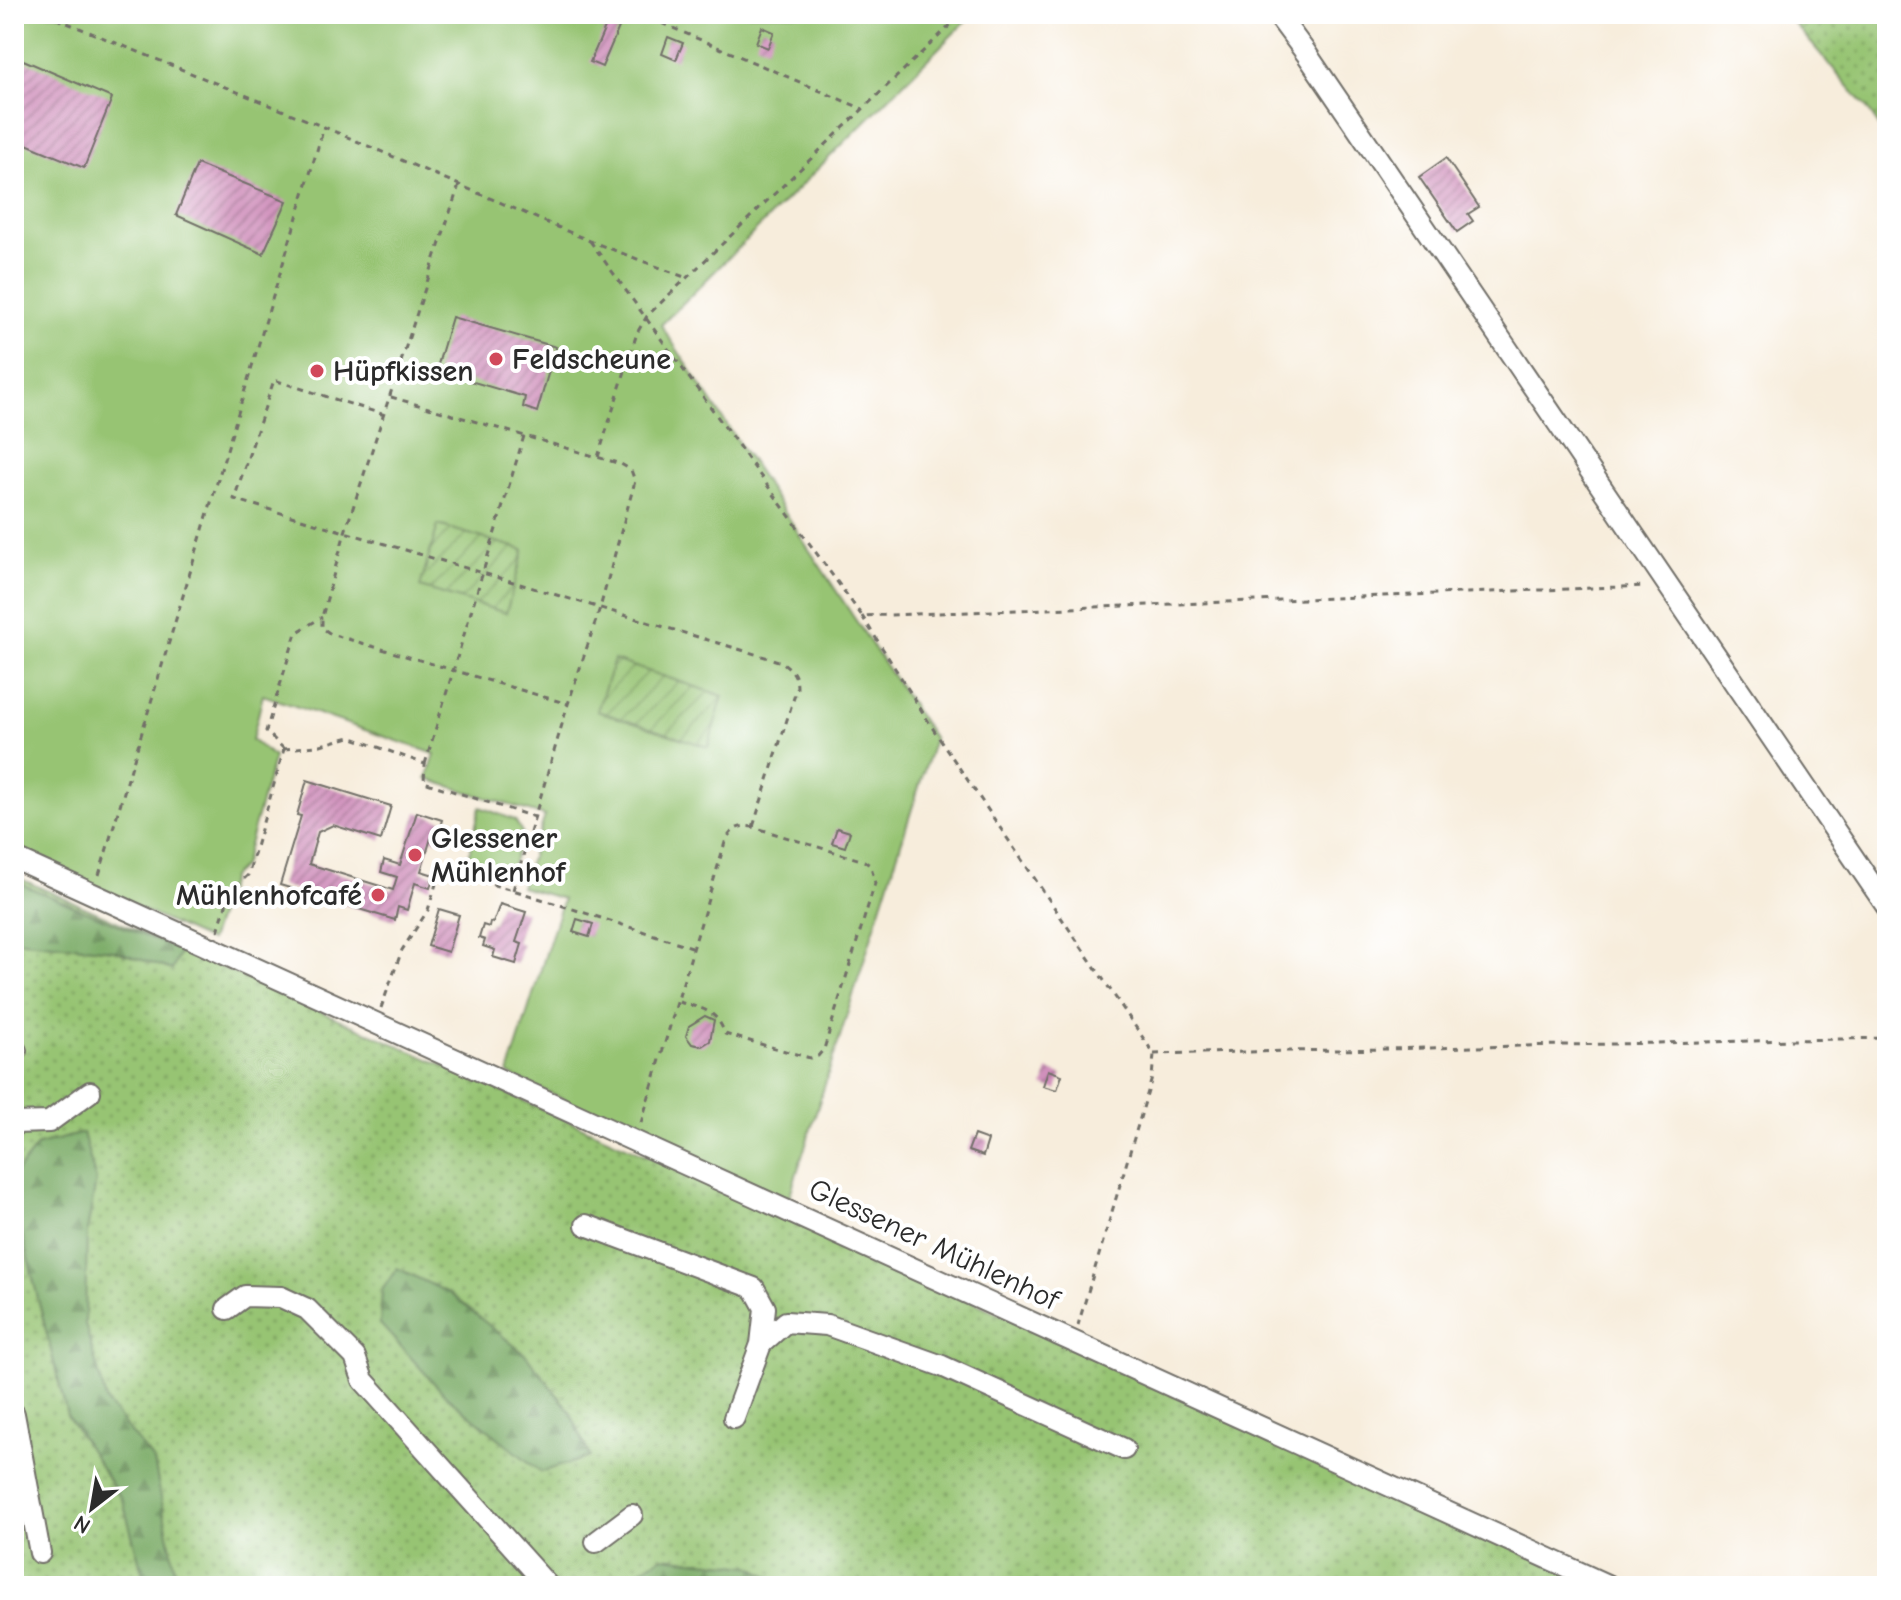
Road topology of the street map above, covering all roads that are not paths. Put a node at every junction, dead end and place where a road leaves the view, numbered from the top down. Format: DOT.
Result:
graph roads {
  1 [pos="1277,14"];
  2 [pos="14,858"];
  3 [pos="1887,907"];
  4 [pos="90,1092"];
  5 [pos="14,1123"];
  6 [pos="586,1225"];
  7 [pos="227,1309"];
  8 [pos="761,1344"];
  9 [pos="14,1414"];
  10 [pos="734,1418"];
  11 [pos="1124,1449"];
  12 [pos="632,1515"];
  13 [pos="596,1542"];
  14 [pos="40,1553"];
  15 [pos="548,1586"];
  16 [pos="1609,1586"];
  1 -- 3 [label="street"];
  2 -- 16 [label="street, Glessener Mühlenhof"];
  4 -- 5 [label="street"];
  6 -- 8 [label="street"];
  7 -- 15 [label="street"];
  8 -- 10 [label="street"];
  8 -- 11 [label="street"];
  9 -- 14 [label="street"];
  12 -- 13 [label="street"];
}
